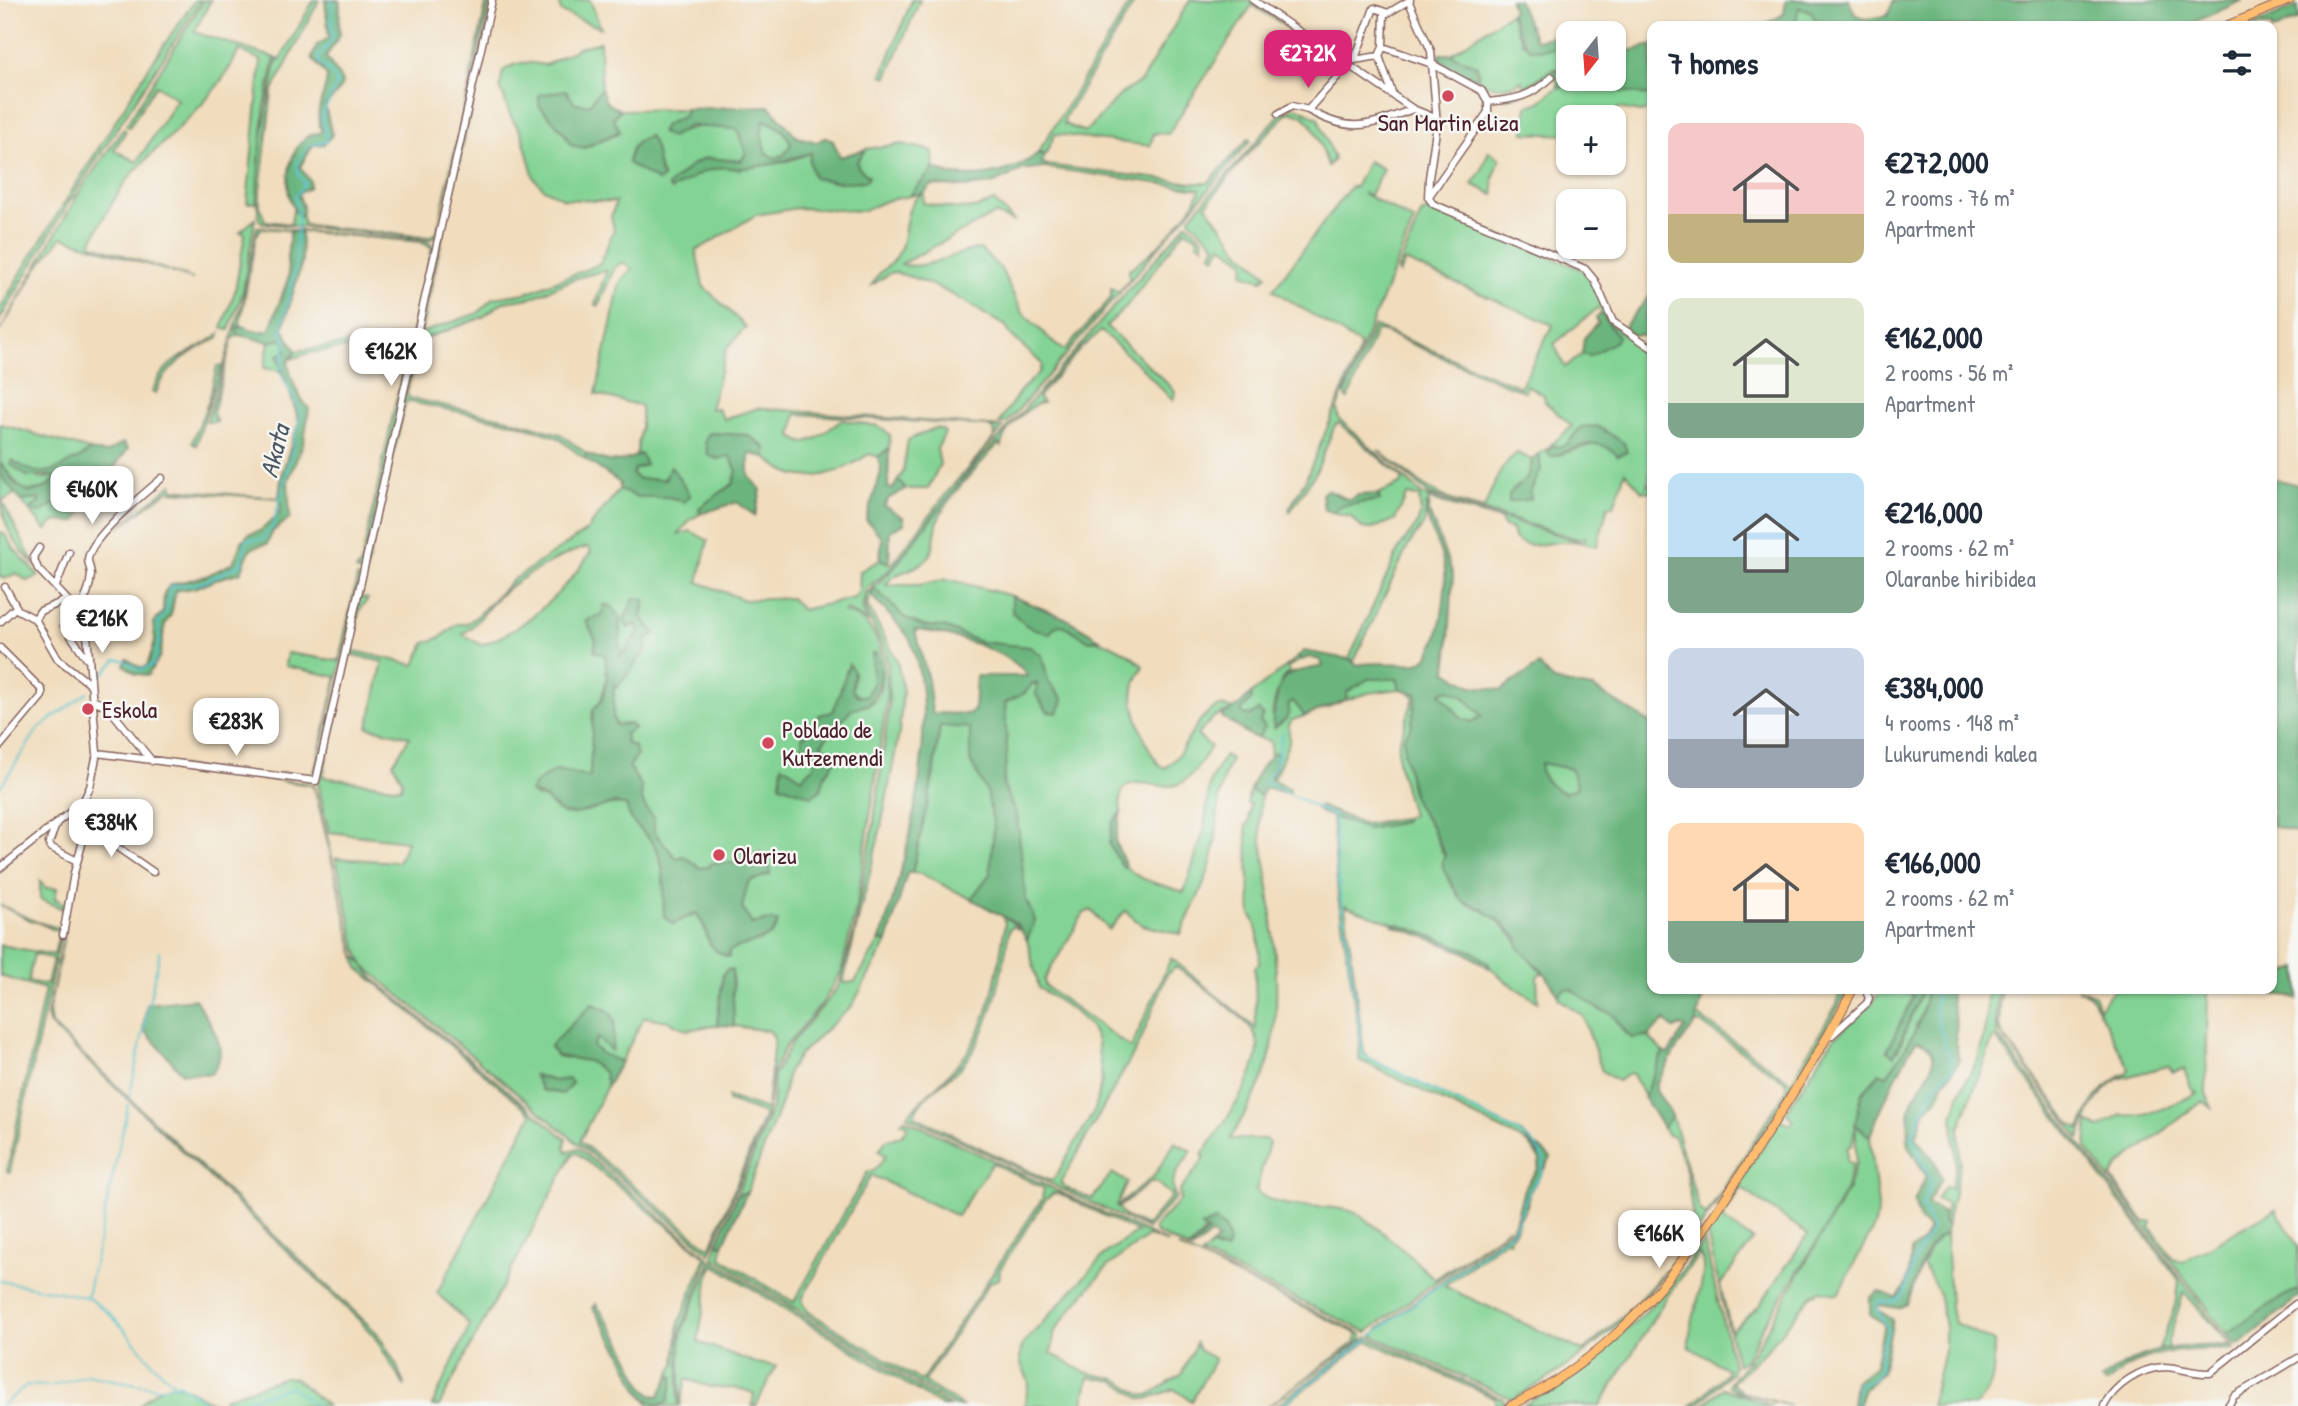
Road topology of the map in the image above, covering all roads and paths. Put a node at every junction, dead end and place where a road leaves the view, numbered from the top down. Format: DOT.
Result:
graph roads {
  1 [pos="492,0"];
  2 [pos="1253,0"];
  3 [pos="2290,0"];
  4 [pos="1410,1"];
  5 [pos="1375,4"];
  6 [pos="1384,13"];
  7 [pos="2238,21"];
  8 [pos="1383,47"];
  9 [pos="1379,56"];
  10 [pos="1350,63"];
  11 [pos="1432,64"];
  12 [pos="1552,77"];
  13 [pos="1393,95"];
  14 [pos="1488,102"];
  15 [pos="1413,109"];
  16 [pos="1308,110"];
  17 [pos="1278,114"];
  18 [pos="1435,118"];
  19 [pos="1428,197"];
  20 [pos="1647,345"];
  21 [pos="162,478"];
  22 [pos="39,548"];
  23 [pos="69,552"];
  24 [pos="56,586"];
  25 [pos="5,587"];
  26 [pos="66,600"];
  27 [pos="16,607"];
  28 [pos="79,614"];
  29 [pos="34,619"];
  30 [pos="0,622"];
  31 [pos="0,648"];
  32 [pos="89,661"];
  33 [pos="91,685"];
  34 [pos="93,700"];
  35 [pos="0,746"];
  36 [pos="97,753"];
  37 [pos="152,761"];
  38 [pos="77,809"];
  39 [pos="57,824"];
  40 [pos="85,825"];
  41 [pos="77,861"];
  42 [pos="0,868"];
  43 [pos="153,872"];
  44 [pos="63,935"];
  45 [pos="1849,994"];
  46 [pos="1868,994"];
  47 [pos="1825,1041"];
  48 [pos="2298,1302"];
  49 [pos="2298,1358"];
  50 [pos="1510,1406"];
  51 [pos="2104,1406"];
  52 [pos="2228,1406"];
  1 -- 37 [label="street"];
  2 -- 10 [label="street"];
  3 -- 7 [label="main road"];
  4 -- 6 [label="street"];
  4 -- 11 [label="street"];
  5 -- 6 [label="street"];
  5 -- 10 [label="street"];
  6 -- 8 [label="street"];
  8 -- 9 [label="street"];
  8 -- 11 [label="street"];
  9 -- 10 [label="street"];
  9 -- 13 [label="street"];
  10 -- 13 [label="street"];
  10 -- 16 [label="street"];
  11 -- 14 [label="street"];
  11 -- 18 [label="street"];
  12 -- 14 [label="street"];
  13 -- 15 [label="street"];
  14 -- 19 [label="street"];
  15 -- 16 [label="street"];
  15 -- 18 [label="street"];
  16 -- 17 [label="street"];
  18 -- 19 [label="street"];
  19 -- 20 [label="street"];
  21 -- 28 [label="street"];
  22 -- 24 [label="street"];
  23 -- 24 [label="street"];
  24 -- 26 [label="street"];
  25 -- 27 [label="street"];
  26 -- 28 [label="street"];
  26 -- 29 [label="street"];
  27 -- 29 [label="street"];
  27 -- 30 [label="street"];
  28 -- 32 [label="street"];
  28 -- 32 [label="street"];
  29 -- 33 [label="street"];
  31 -- 35 [label="street"];
  32 -- 33 [label="street"];
  33 -- 34 [label="street"];
  34 -- 36 [label="street"];
  34 -- 37 [label="street"];
  36 -- 37 [label="street"];
  36 -- 38 [label="street"];
  38 -- 39 [label="street"];
  38 -- 40 [label="street"];
  39 -- 41 [label="street"];
  39 -- 42 [label="street"];
  40 -- 41 [label="street"];
  40 -- 43 [label="street"];
  41 -- 44 [label="street"];
  45 -- 47 [label="main road"];
  46 -- 47 [label="street"];
  47 -- 50 [label="main road"];
  48 -- 51 [label="street"];
  49 -- 52 [label="street"];
}
